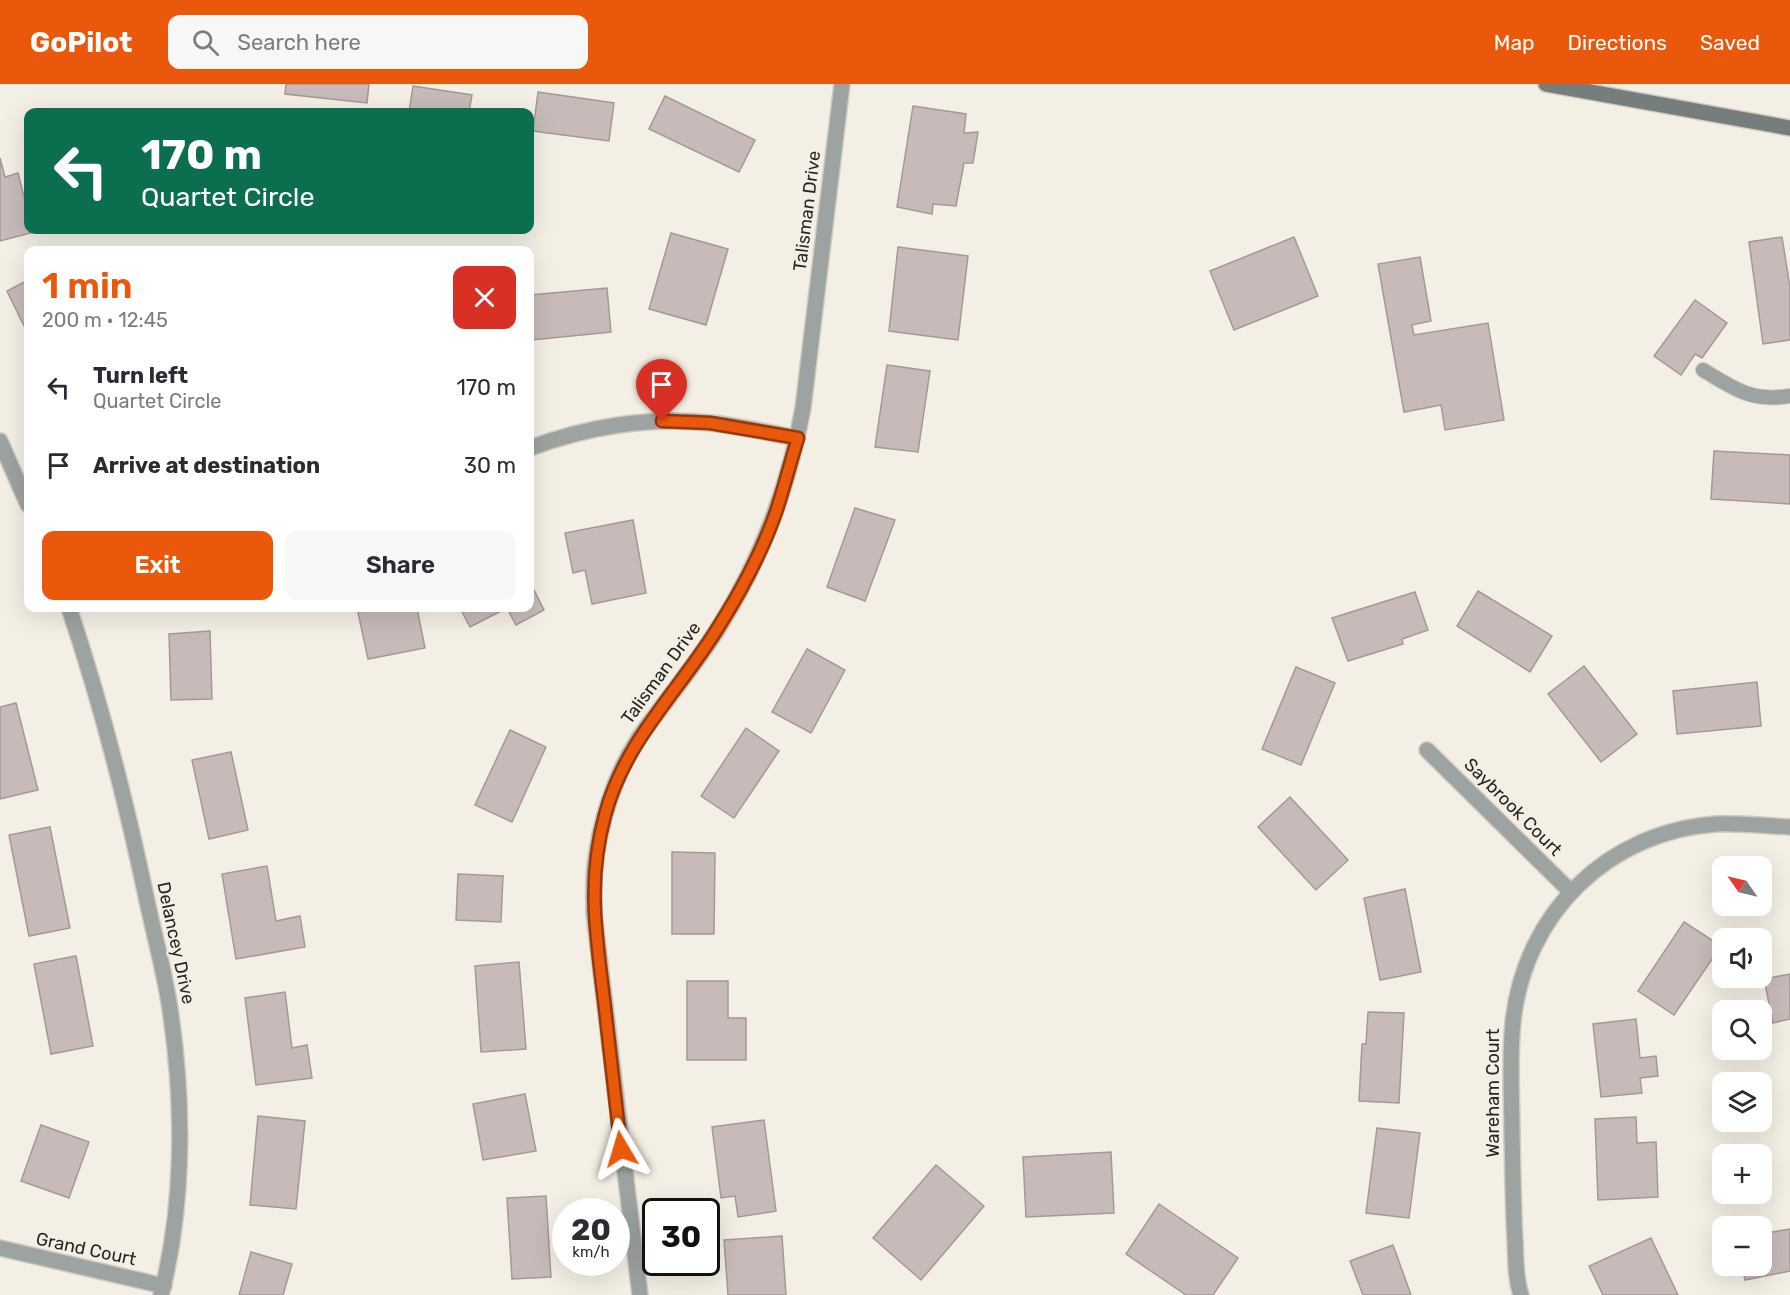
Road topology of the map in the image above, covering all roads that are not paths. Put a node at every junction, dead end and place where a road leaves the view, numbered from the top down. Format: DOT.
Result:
graph roads {
  1 [pos="842,84"];
  2 [pos="1546,84"];
  3 [pos="1790,128"];
  4 [pos="1703,370"];
  5 [pos="1790,396"];
  6 [pos="798,438"];
  7 [pos="0,441"];
  8 [pos="534,446"];
  9 [pos="24,496"];
  10 [pos="70,612"];
  11 [pos="1427,750"];
  12 [pos="1790,827"];
  13 [pos="1571,892"];
  14 [pos="0,1248"];
  15 [pos="163,1290"];
  16 [pos="640,1295"];
  17 [pos="1521,1295"];
  1 -- 6 [label="street, Talisman Drive"];
  2 -- 3 [label="main road"];
  4 -- 5 [label="lane"];
  6 -- 8 [label="street"];
  6 -- 16 [label="street, Talisman Drive"];
  7 -- 9 [label="street"];
  10 -- 15 [label="street, Delancey Drive"];
  11 -- 13 [label="street, Saybrook Court"];
  12 -- 13 [label="street, Wareham Court"];
  13 -- 17 [label="street, Wareham Court"];
  14 -- 15 [label="street, Grand Court"];
}
